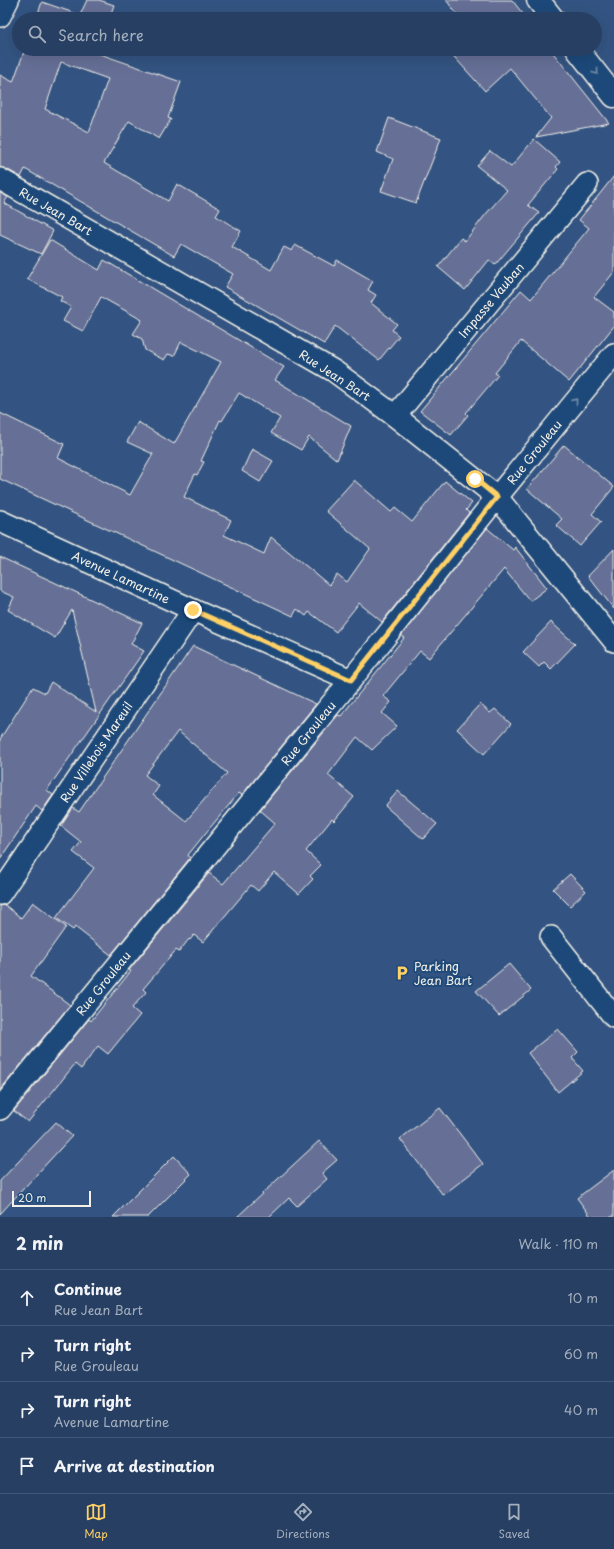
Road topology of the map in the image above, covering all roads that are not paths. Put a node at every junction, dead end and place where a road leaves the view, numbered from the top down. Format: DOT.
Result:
graph roads {
  1 [pos="8,0"];
  2 [pos="538,0"];
  3 [pos="547,12"];
  4 [pos="0,16"];
  5 [pos="583,56"];
  6 [pos="614,96"];
  7 [pos="0,179"];
  8 [pos="587,184"];
  9 [pos="614,354"];
  10 [pos="395,416"];
  11 [pos="497,497"];
  12 [pos="0,521"];
  13 [pos="193,610"];
  14 [pos="614,641"];
  15 [pos="351,680"];
  16 [pos="0,894"];
  17 [pos="551,937"];
  18 [pos="614,1017"];
  19 [pos="0,1109"];
  1 -- 4 [label="street"];
  2 -- 3 [label="street"];
  5 -- 6 [label="street, one-way"];
  7 -- 10 [label="street, Rue Jean Bart"];
  8 -- 10 [label="street, Impasse Vauban"];
  11 -- 9 [label="street, Rue Grouleau, one-way"];
  10 -- 11 [label="street, Rue Jean Bart"];
  11 -- 14 [label="street, Rue Jean Bart"];
  11 -- 15 [label="street, Rue Grouleau"];
  12 -- 13 [label="street, Avenue Lamartine"];
  13 -- 15 [label="street, Avenue Lamartine"];
  13 -- 16 [label="street, Rue Villebois Mareuil"];
  15 -- 19 [label="street, Rue Grouleau"];
  17 -- 18 [label="street"];
}
